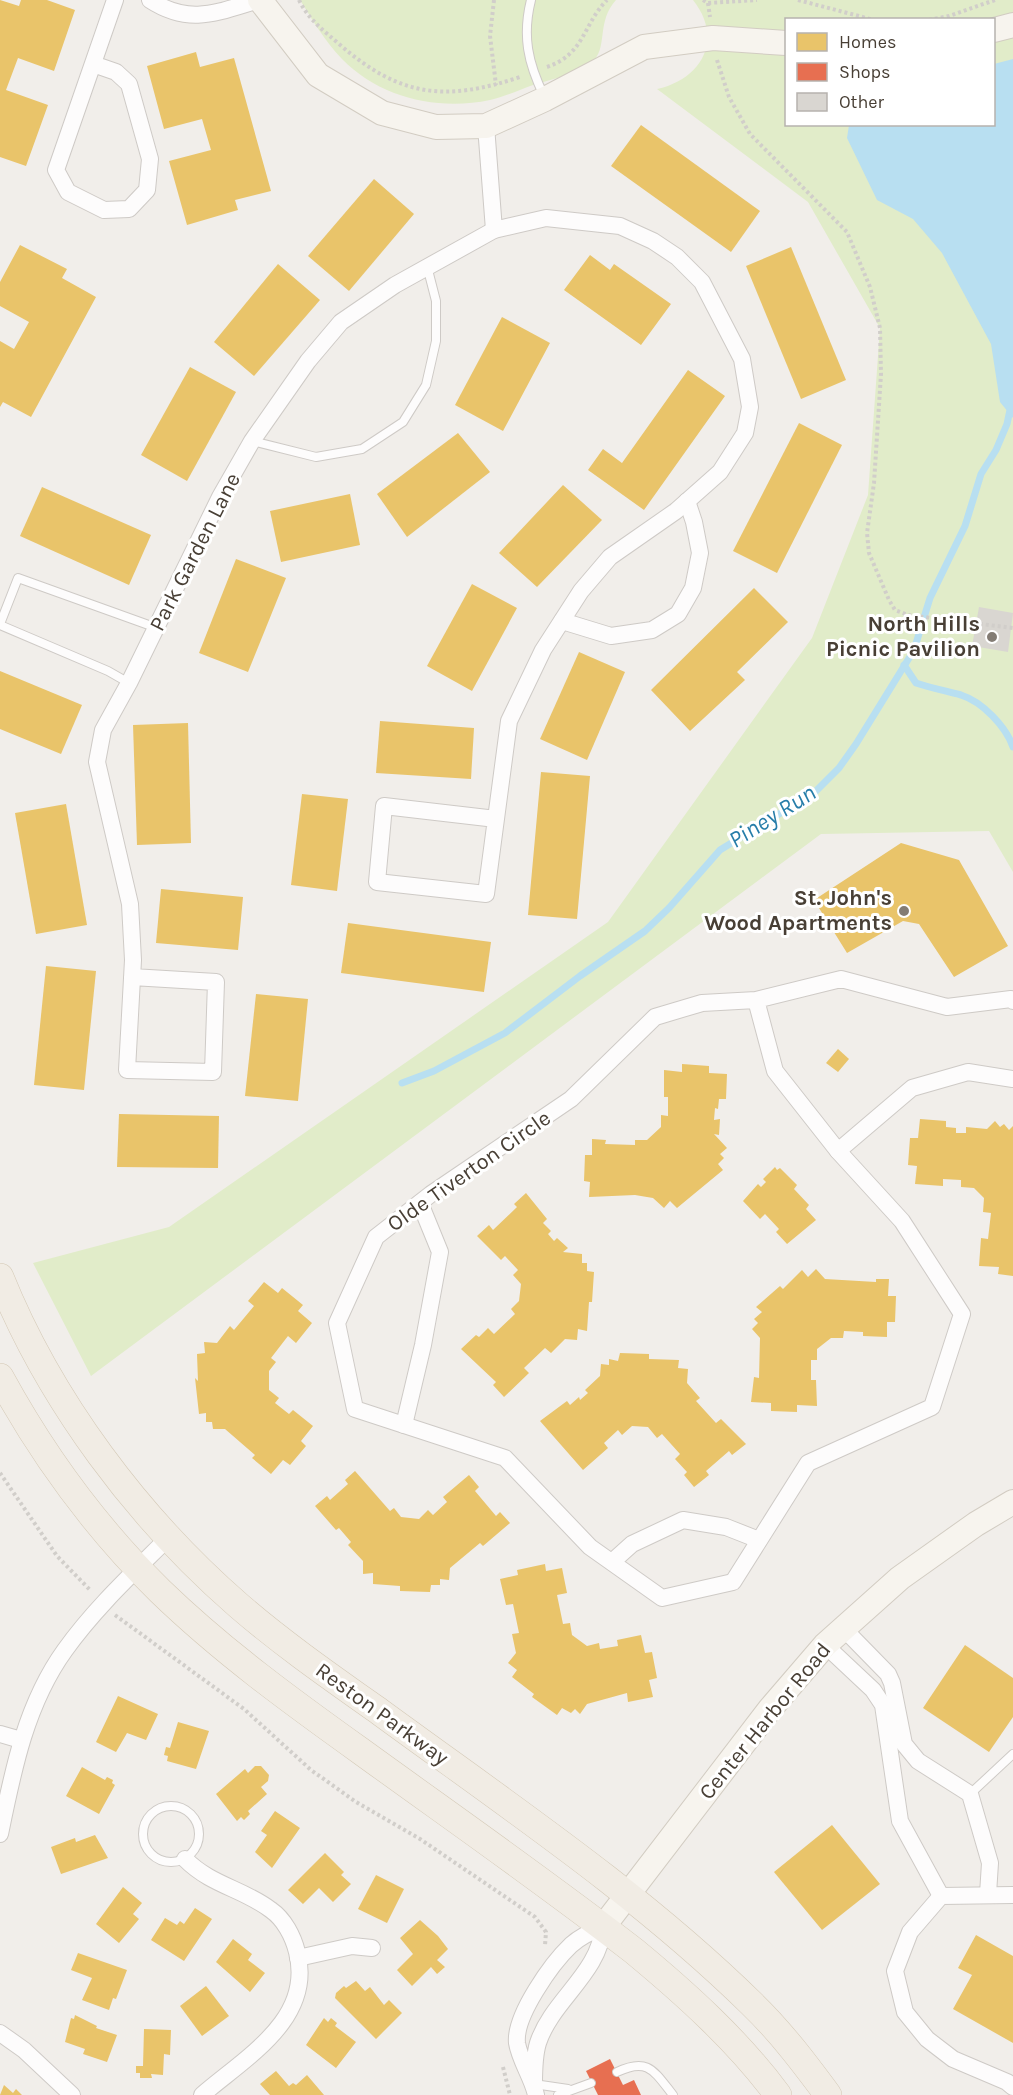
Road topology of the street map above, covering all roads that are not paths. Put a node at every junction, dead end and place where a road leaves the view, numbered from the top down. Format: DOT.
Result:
graph roads {
  1 [pos="115,0"];
  2 [pos="150,0"];
  3 [pos="259,0"];
  4 [pos="531,0"];
  5 [pos="1013,25"];
  6 [pos="995,30"];
  7 [pos="785,43"];
  8 [pos="93,64"];
  9 [pos="545,99"];
  10 [pos="486,126"];
  11 [pos="494,230"];
  12 [pos="427,266"];
  13 [pos="252,441"];
  14 [pos="687,501"];
  15 [pos="562,621"];
  16 [pos="0,625"];
  17 [pos="157,628"];
  18 [pos="129,683"];
  19 [pos="496,819"];
  20 [pos="132,977"];
  21 [pos="756,1000"];
  22 [pos="1013,1001"];
  23 [pos="1013,1079"];
  24 [pos="838,1151"];
  25 [pos="420,1203"];
  26 [pos="0,1277"];
  27 [pos="0,1377"];
  28 [pos="404,1425"];
  29 [pos="1013,1502"];
  30 [pos="170,1536"];
  31 [pos="759,1540"];
  32 [pos="612,1562"];
  33 [pos="138,1568"];
  34 [pos="843,1628"];
  35 [pos="825,1645"];
  36 [pos="0,1734"];
  37 [pos="21,1740"];
  38 [pos="1013,1754"];
  39 [pos="970,1794"];
  40 [pos="0,1834"];
  41 [pos="185,1858"];
  42 [pos="628,1894"];
  43 [pos="988,1894"];
  44 [pos="1013,1895"];
  45 [pos="941,1896"];
  46 [pos="603,1927"];
  47 [pos="372,1948"];
  48 [pos="298,1958"];
  49 [pos="0,2033"];
  50 [pos="617,2072"];
  51 [pos="591,2083"];
  52 [pos="1013,2087"];
  53 [pos="535,2090"];
  54 [pos="569,2090"];
  55 [pos="72,2095"];
  56 [pos="202,2095"];
  57 [pos="558,2095"];
  58 [pos="673,2095"];
  59 [pos="778,2095"];
  60 [pos="828,2095"];
  1 -- 8 [label="street"];
  2 -- 3 [label="street"];
  3 -- 10 [label="street"];
  4 -- 9 [label="lane"];
  5 -- 6 [label="street"];
  7 -- 9 [label="street"];
  8 -- 8 [label="street"];
  9 -- 10 [label="street"];
  10 -- 11 [label="street"];
  11 -- 12 [label="street, Park Garden Lane"];
  11 -- 14 [label="street, Park Garden Lane"];
  12 -- 13 [label="street, Park Garden Lane"];
  12 -- 13 [label="lane"];
  13 -- 17 [label="street, Park Garden Lane"];
  14 -- 15 [label="street, Park Garden Lane"];
  14 -- 15 [label="street"];
  15 -- 19 [label="street, Park Garden Lane"];
  16 -- 17 [label="lane"];
  16 -- 18 [label="lane"];
  17 -- 18 [label="street, Park Garden Lane"];
  18 -- 20 [label="street, Park Garden Lane"];
  19 -- 19 [label="street, Park Garden Lane"];
  20 -- 20 [label="street, Park Garden Lane"];
  21 -- 22 [label="street, Olde Tiverton Circle"];
  21 -- 24 [label="street, Olde Tiverton Circle"];
  21 -- 25 [label="street, Olde Tiverton Circle"];
  23 -- 24 [label="street"];
  24 -- 31 [label="street, Olde Tiverton Circle"];
  25 -- 28 [label="street"];
  25 -- 28 [label="street, Olde Tiverton Circle"];
  26 -- 30 [label="main road, Reston Parkway"];
  27 -- 33 [label="main road, Reston Parkway"];
  28 -- 32 [label="street, Olde Tiverton Circle"];
  29 -- 34 [label="street, Center Harbor Road"];
  30 -- 33 [label="street"];
  30 -- 42 [label="main road, Reston Parkway"];
  31 -- 32 [label="street"];
  31 -- 32 [label="street, Olde Tiverton Circle"];
  33 -- 37 [label="street"];
  33 -- 46 [label="main road, Reston Parkway"];
  34 -- 35 [label="street, Center Harbor Road"];
  34 -- 39 [label="street"];
  35 -- 42 [label="street, Center Harbor Road"];
  35 -- 45 [label="street"];
  36 -- 37 [label="street"];
  37 -- 40 [label="street"];
  38 -- 39 [label="lane"];
  39 -- 43 [label="street"];
  41 -- 41 [label="lane"];
  41 -- 48 [label="street"];
  42 -- 46 [label="street, Center Harbor Road"];
  42 -- 60 [label="main road, Reston Parkway"];
  43 -- 44 [label="street"];
  43 -- 45 [label="street"];
  45 -- 52 [label="street"];
  46 -- 53 [label="street"];
  46 -- 53 [label="street"];
  46 -- 59 [label="main road, Reston Parkway"];
  47 -- 48 [label="street"];
  48 -- 56 [label="street"];
  49 -- 55 [label="street"];
  50 -- 58 [label="lane"];
  51 -- 54 [label="lane"];
  53 -- 54 [label="lane"];
  54 -- 57 [label="lane"];
}
